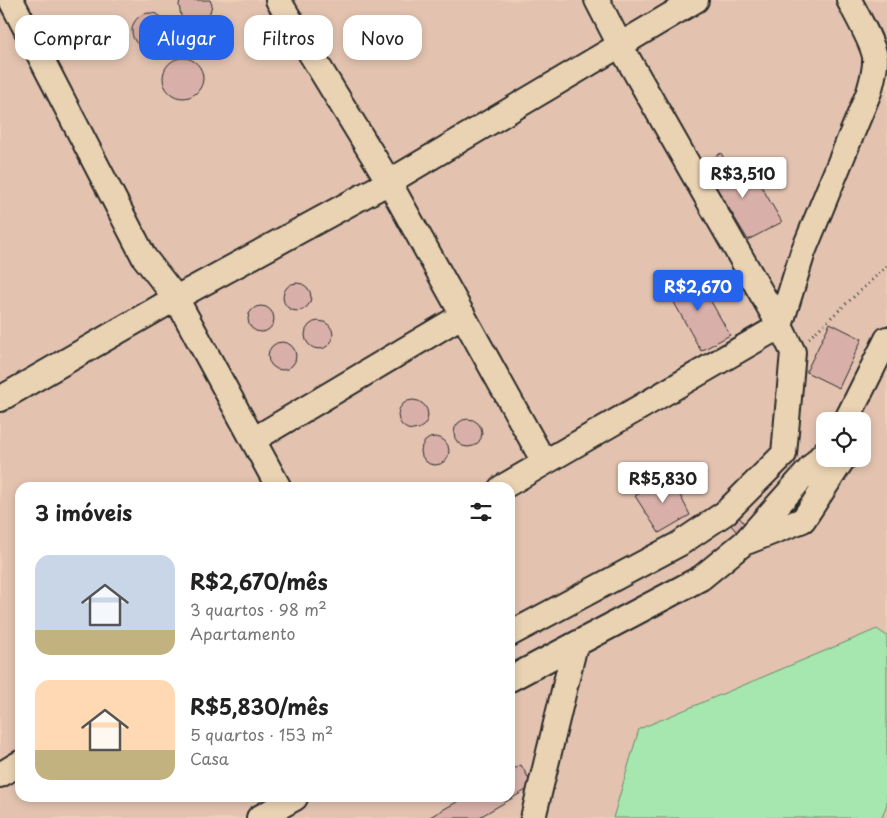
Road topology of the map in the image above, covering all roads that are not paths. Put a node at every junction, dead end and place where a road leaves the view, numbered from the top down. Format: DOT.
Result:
graph roads {
  1 [pos="278,0"];
  2 [pos="597,0"];
  3 [pos="696,0"];
  4 [pos="849,0"];
  5 [pos="19,3"];
  6 [pos="620,45"];
  7 [pos="389,182"];
  8 [pos="176,298"];
  9 [pos="463,315"];
  10 [pos="780,326"];
  11 [pos="887,339"];
  12 [pos="887,365"];
  13 [pos="0,399"];
  14 [pos="850,412"];
  15 [pos="865,412"];
  16 [pos="253,440"];
  17 [pos="784,454"];
  18 [pos="544,462"];
  19 [pos="816,462"];
  20 [pos="838,467"];
  21 [pos="805,474"];
  22 [pos="276,482"];
  23 [pos="511,482"];
  24 [pos="745,542"];
  25 [pos="515,631"];
  26 [pos="575,645"];
  27 [pos="515,676"];
  28 [pos="15,766"];
  29 [pos="0,775"];
  30 [pos="288,802"];
  31 [pos="259,818"];
  32 [pos="533,818"];
  1 -- 7 [label="lane"];
  2 -- 6 [label="lane"];
  3 -- 6 [label="lane"];
  4 -- 10 [label="lane"];
  5 -- 8 [label="lane"];
  6 -- 7 [label="lane"];
  6 -- 10 [label="lane"];
  7 -- 8 [label="lane"];
  7 -- 9 [label="lane"];
  8 -- 13 [label="lane"];
  8 -- 16 [label="lane"];
  9 -- 16 [label="lane"];
  9 -- 18 [label="lane"];
  10 -- 17 [label="lane"];
  10 -- 18 [label="lane"];
  11 -- 14 [label="lane"];
  12 -- 15 [label="lane"];
  16 -- 22 [label="lane"];
  17 -- 21 [label="lane"];
  17 -- 25 [label="lane"];
  18 -- 23 [label="lane"];
  19 -- 21 [label="lane"];
  20 -- 24 [label="lane"];
  21 -- 24 [label="lane"];
  24 -- 26 [label="lane"];
  26 -- 27 [label="lane"];
  26 -- 32 [label="lane"];
  28 -- 29 [label="lane"];
  30 -- 31 [label="lane"];
}
